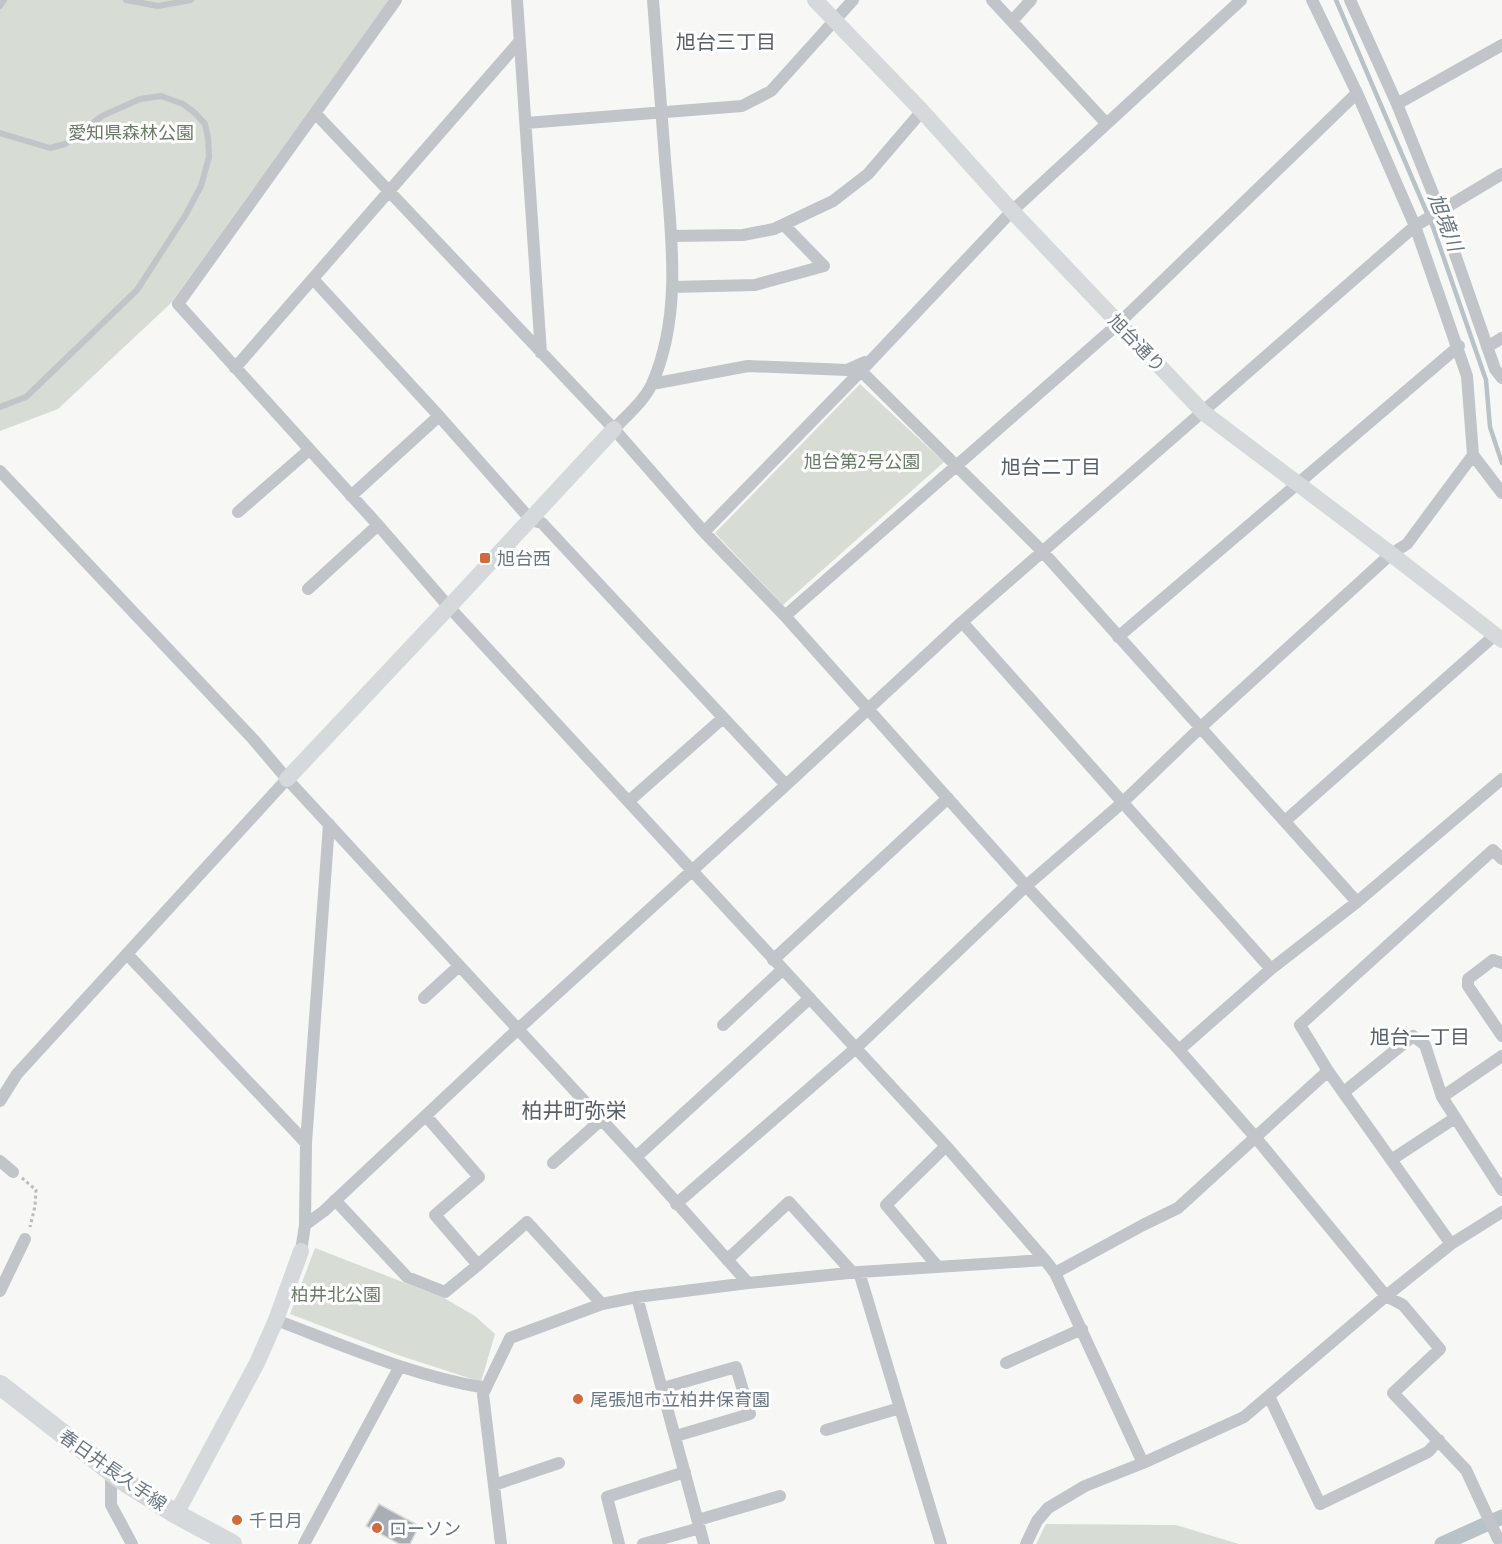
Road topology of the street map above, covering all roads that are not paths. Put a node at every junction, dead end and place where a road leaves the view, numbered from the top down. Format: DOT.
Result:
graph roads {
  1 [pos="4,0"];
  2 [pos="126,0"];
  3 [pos="191,0"];
  4 [pos="396,0"];
  5 [pos="517,0"];
  6 [pos="653,0"];
  7 [pos="815,0"];
  8 [pos="853,0"];
  9 [pos="992,0"];
  10 [pos="1031,0"];
  11 [pos="1241,0"];
  12 [pos="1312,0"];
  13 [pos="1350,0"];
  14 [pos="0,6"];
  15 [pos="834,21"];
  16 [pos="1011,21"];
  17 [pos="519,42"];
  18 [pos="1502,45"];
  19 [pos="1357,93"];
  20 [pos="1397,104"];
  21 [pos="922,111"];
  22 [pos="662,113"];
  23 [pos="316,114"];
  24 [pos="526,123"];
  25 [pos="1106,123"];
  26 [pos="0,133"];
  27 [pos="1502,174"];
  28 [pos="390,190"];
  29 [pos="1012,211"];
  30 [pos="1438,213"];
  31 [pos="1418,224"];
  32 [pos="784,225"];
  33 [pos="672,236"];
  34 [pos="313,279"];
  35 [pos="673,287"];
  36 [pos="1118,324"];
  37 [pos="1502,338"];
  38 [pos="1458,346"];
  39 [pos="1487,347"];
  40 [pos="541,353"];
  41 [pos="865,366"];
  42 [pos="235,368"];
  43 [pos="1502,378"];
  44 [pos="652,384"];
  45 [pos="0,407"];
  46 [pos="1203,413"];
  47 [pos="439,416"];
  48 [pos="614,429"];
  49 [pos="309,450"];
  50 [pos="1473,455"];
  51 [pos="957,464"];
  52 [pos="0,471"];
  53 [pos="1297,483"];
  54 [pos="1502,493"];
  55 [pos="351,496"];
  56 [pos="238,512"];
  57 [pos="531,520"];
  58 [pos="378,525"];
  59 [pos="704,532"];
  60 [pos="1042,551"];
  61 [pos="1392,554"];
  62 [pos="308,590"];
  63 [pos="449,607"];
  64 [pos="785,616"];
  65 [pos="962,622"];
  66 [pos="1118,637"];
  67 [pos="1498,638"];
  68 [pos="868,709"];
  69 [pos="723,718"];
  70 [pos="1201,727"];
  71 [pos="287,779"];
  72 [pos="1502,780"];
  73 [pos="786,786"];
  74 [pos="948,798"];
  75 [pos="629,801"];
  76 [pos="1122,803"];
  77 [pos="1285,821"];
  78 [pos="329,824"];
  79 [pos="1502,859"];
  80 [pos="693,870"];
  81 [pos="1026,886"];
  82 [pos="1357,902"];
  83 [pos="127,954"];
  84 [pos="1502,963"];
  85 [pos="778,965"];
  86 [pos="459,966"];
  87 [pos="1271,969"];
  88 [pos="424,998"];
  89 [pos="810,998"];
  90 [pos="723,1025"];
  91 [pos="517,1030"];
  92 [pos="1502,1036"];
  93 [pos="856,1048"];
  94 [pos="1179,1050"];
  95 [pos="1500,1062"];
  96 [pos="1328,1071"];
  97 [pos="1344,1092"];
  98 [pos="1442,1097"];
  99 [pos="0,1101"];
  100 [pos="426,1116"];
  101 [pos="1455,1118"];
  102 [pos="601,1120"];
  103 [pos="1256,1138"];
  104 [pos="306,1143"];
  105 [pos="946,1146"];
  106 [pos="636,1157"];
  107 [pos="1391,1160"];
  108 [pos="0,1161"];
  109 [pos="553,1163"];
  110 [pos="13,1172"];
  111 [pos="1502,1190"];
  112 [pos="335,1200"];
  113 [pos="676,1204"];
  114 [pos="1502,1212"];
  115 [pos="305,1226"];
  116 [pos="25,1239"];
  117 [pos="1451,1244"];
  118 [pos="301,1251"];
  119 [pos="727,1260"];
  120 [pos="1045,1260"];
  121 [pos="478,1265"];
  122 [pos="938,1267"];
  123 [pos="856,1272"];
  124 [pos="1055,1273"];
  125 [pos="748,1283"];
  126 [pos="0,1291"];
  127 [pos="1386,1296"];
  128 [pos="637,1297"];
  129 [pos="602,1304"];
  130 [pos="276,1320"];
  131 [pos="1082,1329"];
  132 [pos="1006,1363"];
  133 [pos="400,1366"];
  134 [pos="0,1385"];
  135 [pos="486,1388"];
  136 [pos="663,1388"];
  137 [pos="1269,1396"];
  138 [pos="900,1408"];
  139 [pos="826,1430"];
  140 [pos="676,1436"];
  141 [pos="1439,1440"];
  142 [pos="559,1463"];
  143 [pos="1143,1463"];
  144 [pos="111,1472"];
  145 [pos="685,1472"];
  146 [pos="494,1485"];
  147 [pos="780,1496"];
  148 [pos="176,1514"];
  149 [pos="699,1524"];
  150 [pos="1496,1540"];
  151 [pos="132,1544"];
  152 [pos="232,1544"];
  153 [pos="304,1544"];
  154 [pos="501,1544"];
  155 [pos="619,1544"];
  156 [pos="643,1544"];
  157 [pos="704,1544"];
  158 [pos="941,1544"];
  159 [pos="1026,1544"];
  1 -- 14 [label="lane"];
  2 -- 3 [label="lane"];
  4 -- 23 [label="street"];
  5 -- 17 [label="street"];
  6 -- 22 [label="street"];
  7 -- 15 [label="street, 旭台通り"];
  8 -- 15 [label="street"];
  9 -- 16 [label="street"];
  10 -- 16 [label="street"];
  11 -- 25 [label="street"];
  12 -- 19 [label="street"];
  13 -- 20 [label="street"];
  15 -- 21 [label="street, 旭台通り"];
  15 -- 22 [label="street"];
  16 -- 25 [label="street"];
  17 -- 24 [label="street"];
  17 -- 28 [label="street"];
  18 -- 20 [label="street"];
  19 -- 31 [label="street"];
  19 -- 36 [label="street"];
  20 -- 30 [label="street"];
  21 -- 29 [label="street, 旭台通り"];
  21 -- 32 [label="street"];
  22 -- 24 [label="street"];
  22 -- 33 [label="street"];
  23 -- 28 [label="street"];
  23 -- 42 [label="street"];
  24 -- 40 [label="street"];
  25 -- 29 [label="street"];
  26 -- 45 [label="lane"];
  27 -- 30 [label="street"];
  28 -- 34 [label="street"];
  28 -- 40 [label="street"];
  29 -- 36 [label="street, 旭台通り"];
  29 -- 41 [label="street"];
  30 -- 31 [label="street"];
  30 -- 39 [label="street"];
  31 -- 38 [label="street"];
  31 -- 46 [label="street"];
  32 -- 33 [label="street"];
  32 -- 35 [label="street"];
  33 -- 35 [label="street"];
  34 -- 42 [label="street"];
  34 -- 47 [label="street"];
  35 -- 44 [label="street"];
  36 -- 46 [label="street, 旭台通り"];
  36 -- 51 [label="street"];
  37 -- 39 [label="street"];
  38 -- 50 [label="street"];
  38 -- 53 [label="street"];
  39 -- 43 [label="street"];
  40 -- 48 [label="street"];
  41 -- 44 [label="street"];
  41 -- 51 [label="street"];
  41 -- 59 [label="street"];
  42 -- 49 [label="street"];
  44 -- 48 [label="street"];
  46 -- 53 [label="street, 旭台通り"];
  46 -- 60 [label="street"];
  47 -- 55 [label="street"];
  47 -- 57 [label="street"];
  48 -- 57 [label="street"];
  48 -- 59 [label="street"];
  49 -- 55 [label="street"];
  49 -- 56 [label="street"];
  50 -- 54 [label="street"];
  50 -- 61 [label="street"];
  51 -- 60 [label="street"];
  51 -- 64 [label="street"];
  52 -- 71 [label="street"];
  53 -- 61 [label="street, 旭台通り"];
  53 -- 66 [label="street"];
  55 -- 58 [label="street"];
  57 -- 63 [label="street"];
  57 -- 69 [label="street"];
  58 -- 62 [label="street"];
  58 -- 63 [label="street"];
  59 -- 64 [label="street"];
  60 -- 65 [label="street"];
  60 -- 66 [label="street"];
  61 -- 67 [label="street, 旭台通り"];
  61 -- 70 [label="street"];
  63 -- 71 [label="street"];
  63 -- 75 [label="street"];
  64 -- 68 [label="street"];
  65 -- 68 [label="street"];
  65 -- 76 [label="street"];
  66 -- 70 [label="street"];
  67 -- 77 [label="street"];
  68 -- 73 [label="street"];
  68 -- 74 [label="street"];
  69 -- 73 [label="street"];
  69 -- 75 [label="street"];
  70 -- 76 [label="street"];
  70 -- 77 [label="street"];
  71 -- 78 [label="street"];
  71 -- 83 [label="street"];
  72 -- 82 [label="street"];
  73 -- 80 [label="street"];
  74 -- 81 [label="street"];
  74 -- 85 [label="street"];
  75 -- 80 [label="street"];
  76 -- 81 [label="street"];
  76 -- 87 [label="street"];
  77 -- 82 [label="street"];
  78 -- 86 [label="street"];
  78 -- 104 [label="street"];
  79 -- 96 [label="street"];
  80 -- 85 [label="street"];
  80 -- 91 [label="street"];
  81 -- 93 [label="street"];
  81 -- 94 [label="street"];
  82 -- 87 [label="street"];
  83 -- 99 [label="street"];
  83 -- 104 [label="street"];
  84 -- 92 [label="street"];
  85 -- 89 [label="street"];
  85 -- 90 [label="street"];
  86 -- 88 [label="street"];
  86 -- 91 [label="street"];
  87 -- 94 [label="street"];
  89 -- 93 [label="street"];
  89 -- 106 [label="street"];
  91 -- 100 [label="street"];
  91 -- 102 [label="street"];
  93 -- 105 [label="street"];
  93 -- 113 [label="street"];
  94 -- 103 [label="street"];
  95 -- 98 [label="street"];
  96 -- 97 [label="street"];
  96 -- 103 [label="street"];
  97 -- 98 [label="street"];
  97 -- 107 [label="street"];
  98 -- 101 [label="street"];
  100 -- 112 [label="street"];
  100 -- 121 [label="street"];
  101 -- 107 [label="street"];
  101 -- 111 [label="street"];
  102 -- 106 [label="street"];
  102 -- 109 [label="street"];
  103 -- 124 [label="street"];
  103 -- 127 [label="street"];
  104 -- 115 [label="street"];
  105 -- 120 [label="street"];
  105 -- 122 [label="street"];
  106 -- 113 [label="street"];
  107 -- 117 [label="street"];
  108 -- 110 [label="street"];
  112 -- 115 [label="street"];
  112 -- 121 [label="street"];
  113 -- 119 [label="street"];
  114 -- 117 [label="street"];
  115 -- 118 [label="street"];
  116 -- 126 [label="street"];
  117 -- 127 [label="street"];
  118 -- 130 [label="street"];
  119 -- 123 [label="street"];
  119 -- 125 [label="street"];
  120 -- 122 [label="street"];
  120 -- 124 [label="street"];
  121 -- 129 [label="street"];
  122 -- 123 [label="street"];
  123 -- 125 [label="street"];
  123 -- 138 [label="street"];
  124 -- 131 [label="street"];
  125 -- 128 [label="street"];
  127 -- 137 [label="street"];
  127 -- 141 [label="street"];
  128 -- 129 [label="street"];
  128 -- 136 [label="street"];
  129 -- 135 [label="street"];
  130 -- 133 [label="street"];
  130 -- 148 [label="street"];
  131 -- 132 [label="street"];
  131 -- 143 [label="street"];
  133 -- 135 [label="street"];
  133 -- 153 [label="street"];
  134 -- 144 [label="main road, 春日井長久手線"];
  135 -- 146 [label="street"];
  136 -- 140 [label="street"];
  136 -- 140 [label="street"];
  137 -- 141 [label="street"];
  137 -- 143 [label="street"];
  138 -- 139 [label="street"];
  138 -- 158 [label="street"];
  140 -- 145 [label="street"];
  141 -- 150 [label="street"];
  142 -- 146 [label="street"];
  143 -- 159 [label="street"];
  144 -- 148 [label="main road, 春日井長久手線"];
  144 -- 151 [label="street"];
  145 -- 149 [label="street"];
  145 -- 155 [label="street"];
  146 -- 154 [label="street"];
  147 -- 149 [label="street"];
  148 -- 152 [label="main road, 春日井長久手線"];
  149 -- 156 [label="street"];
  149 -- 157 [label="street"];
}
